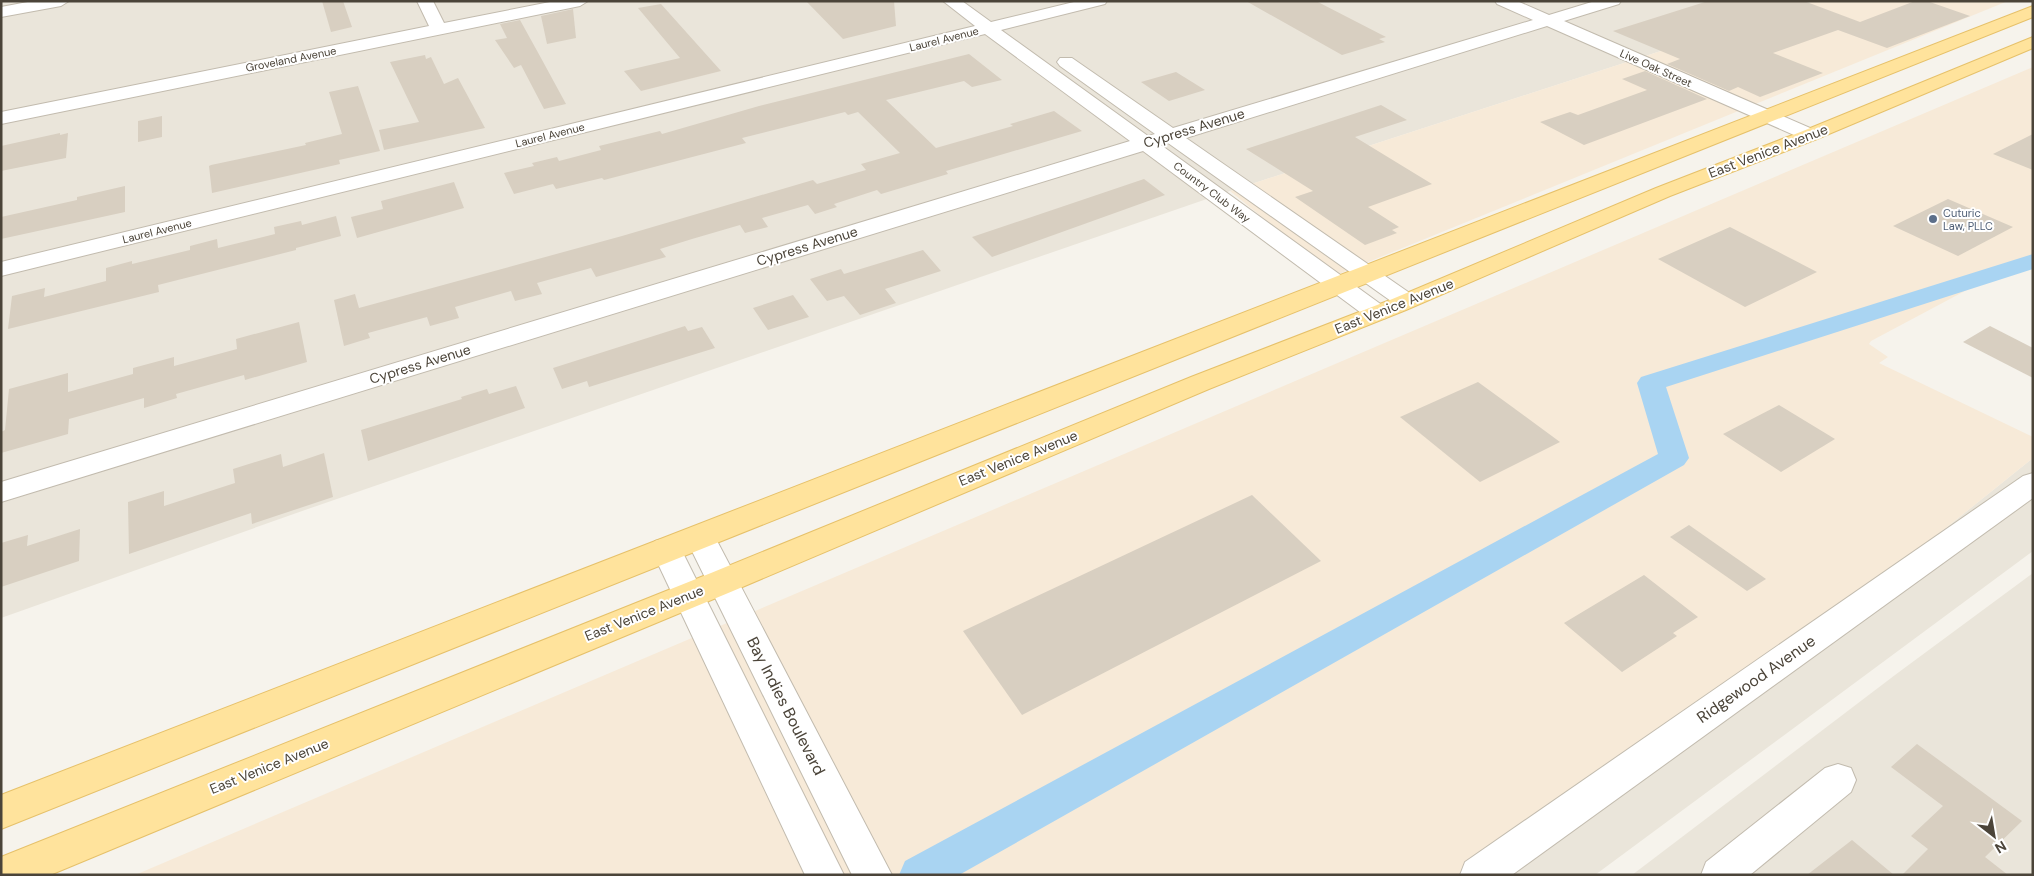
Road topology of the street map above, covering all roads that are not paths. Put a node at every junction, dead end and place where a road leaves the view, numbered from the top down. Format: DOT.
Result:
graph roads {
  1 [pos="61,1"];
  2 [pos="425,1"];
  3 [pos="580,1"];
  4 [pos="951,1"];
  5 [pos="980,1"];
  6 [pos="1099,1"];
  7 [pos="1503,1"];
  8 [pos="1613,1"];
  9 [pos="2033,11"];
  10 [pos="1,12"];
  11 [pos="1548,21"];
  12 [pos="1010,23"];
  13 [pos="988,28"];
  14 [pos="439,29"];
  15 [pos="2033,42"];
  16 [pos="1768,116"];
  17 [pos="1,118"];
  18 [pos="1172,135"];
  19 [pos="1810,135"];
  20 [pos="1146,143"];
  21 [pos="1,269"];
  22 [pos="1367,274"];
  23 [pos="1339,286"];
  24 [pos="1406,301"];
  25 [pos="1377,313"];
  26 [pos="2033,483"];
  27 [pos="1,492"];
  28 [pos="700,537"];
  29 [pos="666,549"];
  30 [pos="722,582"];
  31 [pos="689,594"];
  32 [pos="1838,780"];
  33 [pos="1,812"];
  34 [pos="818,860"];
  35 [pos="4,875"];
  36 [pos="873,875"];
  37 [pos="1479,875"];
  38 [pos="1720,875"];
  1 -- 10 [label="street"];
  2 -- 14 [label="street"];
  3 -- 14 [label="street, Groveland Avenue"];
  4 -- 13 [label="street, Country Club Way"];
  5 -- 12 [label="street, Country Club Way"];
  6 -- 12 [label="street, Laurel Avenue"];
  7 -- 11 [label="street, Live Oak Street"];
  8 -- 11 [label="street, Cypress Avenue"];
  9 -- 16 [label="main road"];
  11 -- 16 [label="street, Live Oak Street"];
  11 -- 18 [label="street, Cypress Avenue"];
  12 -- 13 [label="street, Laurel Avenue"];
  12 -- 18 [label="street, Country Club Way"];
  13 -- 20 [label="street, Country Club Way"];
  13 -- 21 [label="street, Laurel Avenue"];
  14 -- 17 [label="street, Groveland Avenue"];
  15 -- 19 [label="main road, East Venice Avenue"];
  16 -- 19 [label="street, Live Oak Street"];
  16 -- 22 [label="main road"];
  18 -- 20 [label="street, Cypress Avenue"];
  18 -- 22 [label="street, Country Club Way"];
  19 -- 24 [label="main road, East Venice Avenue"];
  20 -- 23 [label="street, Country Club Way"];
  20 -- 27 [label="street, Cypress Avenue"];
  22 -- 23 [label="main road"];
  22 -- 24 [label="street, Country Club Way"];
  23 -- 25 [label="street, Country Club Way"];
  23 -- 28 [label="main road"];
  24 -- 25 [label="main road, East Venice Avenue"];
  25 -- 30 [label="main road, East Venice Avenue"];
  26 -- 37 [label="street, Ridgewood Avenue"];
  28 -- 29 [label="main road"];
  28 -- 30 [label="street, Bay Indies Boulevard"];
  29 -- 31 [label="street"];
  29 -- 33 [label="main road"];
  30 -- 31 [label="main road, East Venice Avenue"];
  30 -- 36 [label="street, Bay Indies Boulevard"];
  31 -- 34 [label="street"];
  31 -- 35 [label="main road, East Venice Avenue"];
  32 -- 38 [label="street"];
}
